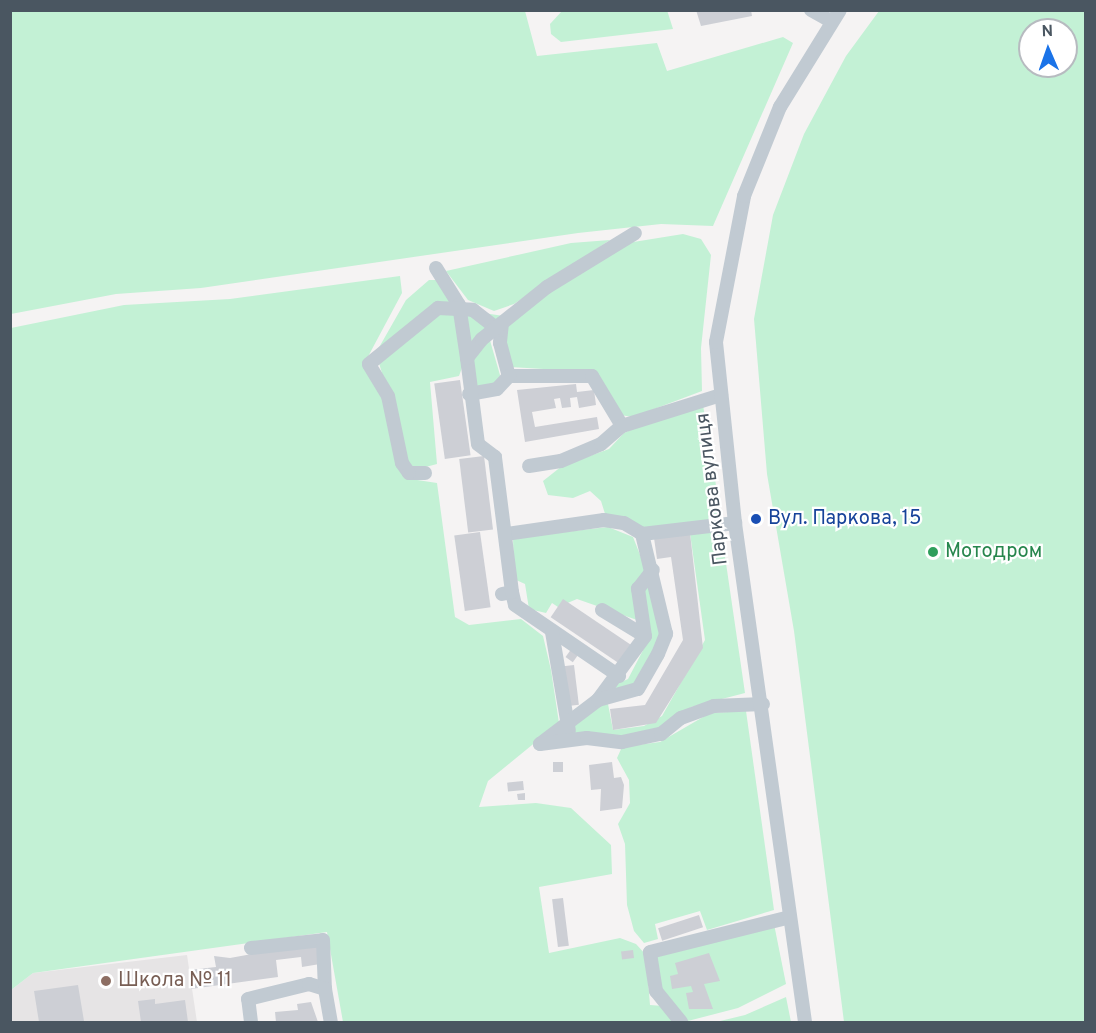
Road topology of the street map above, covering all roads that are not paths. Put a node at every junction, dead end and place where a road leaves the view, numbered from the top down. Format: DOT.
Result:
graph roads {
  1 [pos="811,10"];
  2 [pos="835,16"];
  3 [pos="634,233"];
  4 [pos="436,268"];
  5 [pos="459,305"];
  6 [pos="499,325"];
  7 [pos="467,358"];
  8 [pos="509,376"];
  9 [pos="469,394"];
  10 [pos="722,395"];
  11 [pos="622,426"];
  12 [pos="529,466"];
  13 [pos="425,473"];
  14 [pos="735,523"];
  15 [pos="506,534"];
  16 [pos="642,534"];
  17 [pos="653,570"];
  18 [pos="602,610"];
  19 [pos="552,632"];
  20 [pos="645,636"];
  21 [pos="619,675"];
  22 [pos="598,700"];
  23 [pos="763,704"];
  24 [pos="568,724"];
  25 [pos="576,740"];
  26 [pos="790,916"];
  27 [pos="251,948"];
  28 [pos="325,989"];
  29 [pos="250,1023"];
  30 [pos="331,1023"];
  31 [pos="681,1023"];
  32 [pos="805,1023"];
  1 -- 2 [label="street"];
  2 -- 10 [label="street, Паркова вулиця"];
  3 -- 6 [label="street"];
  4 -- 5 [label="street"];
  5 -- 6 [label="street"];
  5 -- 7 [label="street"];
  5 -- 13 [label="street"];
  6 -- 7 [label="street"];
  6 -- 8 [label="street"];
  7 -- 9 [label="street"];
  8 -- 9 [label="street"];
  8 -- 11 [label="street"];
  9 -- 15 [label="street"];
  10 -- 11 [label="street"];
  10 -- 14 [label="street, Паркова вулиця"];
  11 -- 12 [label="street"];
  14 -- 16 [label="street"];
  14 -- 23 [label="street, Паркова вулиця"];
  15 -- 16 [label="street"];
  15 -- 19 [label="street"];
  16 -- 17 [label="street"];
  17 -- 20 [label="street"];
  17 -- 22 [label="street"];
  18 -- 20 [label="street"];
  19 -- 21 [label="street"];
  19 -- 24 [label="street"];
  20 -- 21 [label="street"];
  21 -- 22 [label="street"];
  22 -- 24 [label="street"];
  23 -- 25 [label="street"];
  23 -- 26 [label="street, Паркова вулиця"];
  24 -- 25 [label="street"];
  24 -- 25 [label="street"];
  26 -- 31 [label="street"];
  26 -- 32 [label="street, Паркова вулиця"];
  27 -- 28 [label="street"];
  28 -- 29 [label="street"];
  28 -- 30 [label="street"];
}
